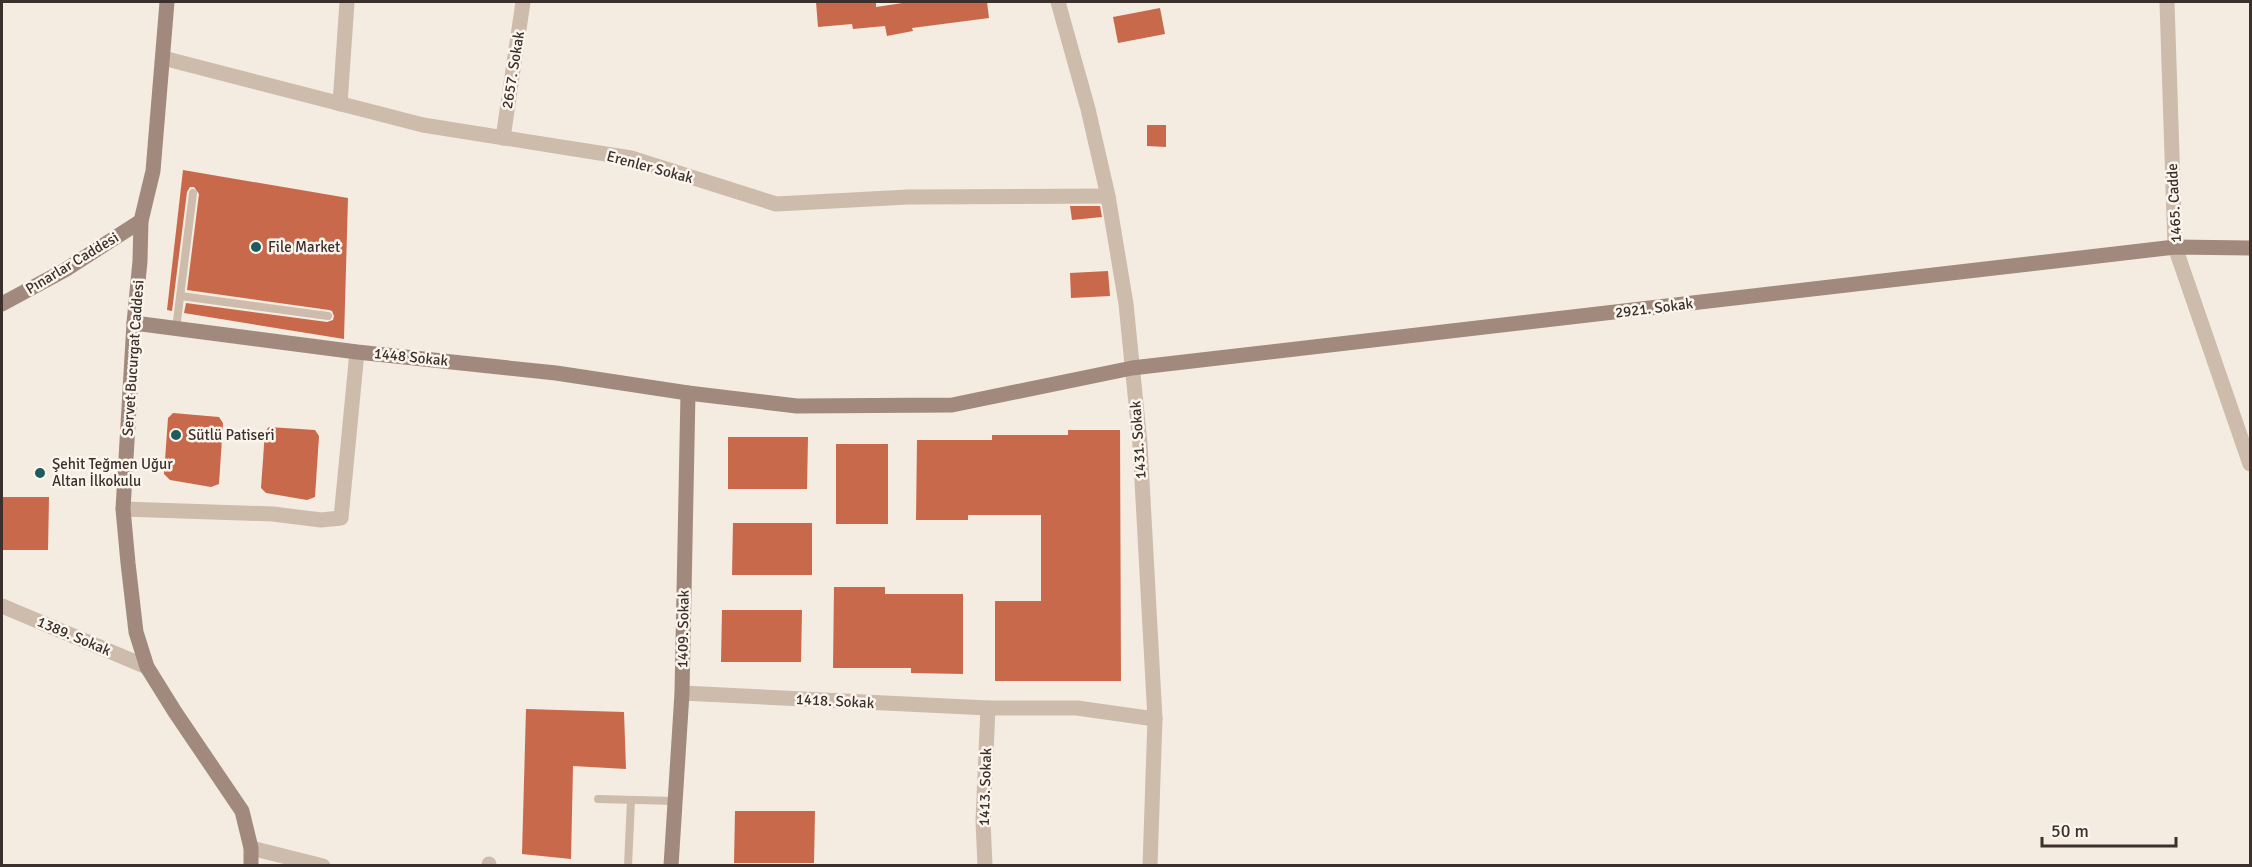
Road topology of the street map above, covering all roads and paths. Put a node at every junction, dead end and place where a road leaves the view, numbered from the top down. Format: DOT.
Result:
graph roads {
  1 [pos="167,2"];
  2 [pos="347,2"];
  3 [pos="523,2"];
  4 [pos="1058,2"];
  5 [pos="2167,2"];
  6 [pos="163,58"];
  7 [pos="340,104"];
  8 [pos="503,138"];
  9 [pos="193,193"];
  10 [pos="1108,196"];
  11 [pos="141,221"];
  12 [pos="2175,247"];
  13 [pos="2250,248"];
  14 [pos="181,296"];
  15 [pos="2,304"];
  16 [pos="328,316"];
  17 [pos="134,323"];
  18 [pos="176,329"];
  19 [pos="357,351"];
  20 [pos="1132,368"];
  21 [pos="688,393"];
  22 [pos="2250,464"];
  23 [pos="123,508"];
  24 [pos="2,608"];
  25 [pos="147,667"];
  26 [pos="681,693"];
  27 [pos="988,708"];
  28 [pos="1155,718"];
  29 [pos="598,799"];
  30 [pos="631,800"];
  31 [pos="675,801"];
  32 [pos="250,848"];
  33 [pos="251,866"];
  34 [pos="323,866"];
  35 [pos="628,866"];
  36 [pos="671,866"];
  37 [pos="985,866"];
  38 [pos="1150,866"];
  1 -- 6 [label="street, Servet Bucurgat Caddesi"];
  2 -- 7 [label="street"];
  3 -- 8 [label="street, 2657. Sokak"];
  4 -- 10 [label="street, 1431. Sokak"];
  5 -- 12 [label="street, 1465. Cadde"];
  6 -- 7 [label="street, Erenler Sokak"];
  6 -- 11 [label="street, Servet Bucurgat Caddesi"];
  7 -- 8 [label="street, Erenler Sokak"];
  8 -- 10 [label="street, Erenler Sokak"];
  9 -- 14 [label="lane"];
  10 -- 20 [label="street, 1431. Sokak"];
  11 -- 15 [label="street, Pınarlar Caddesi"];
  11 -- 17 [label="street, Servet Bucurgat Caddesi"];
  12 -- 13 [label="street, 2921. Sokak"];
  12 -- 20 [label="street, 2921. Sokak"];
  12 -- 22 [label="street, 1465. Cadde"];
  14 -- 16 [label="lane"];
  14 -- 18 [label="lane"];
  17 -- 18 [label="street, 1448 Sokak"];
  17 -- 23 [label="street, Servet Bucurgat Caddesi"];
  18 -- 19 [label="street, 1448 Sokak"];
  19 -- 21 [label="street, 1448 Sokak"];
  19 -- 23 [label="street"];
  20 -- 21 [label="street, 2921. Sokak"];
  20 -- 28 [label="street, 1431. Sokak"];
  21 -- 26 [label="street, 1409. Sokak"];
  23 -- 25 [label="street, Servet Bucurgat Caddesi"];
  24 -- 25 [label="street, 1389. Sokak"];
  25 -- 32 [label="street, Servet Bucurgat Caddesi"];
  26 -- 27 [label="street, 1418. Sokak"];
  26 -- 31 [label="street, 1409. Sokak"];
  27 -- 28 [label="street"];
  27 -- 37 [label="street, 1413. Sokak"];
  28 -- 38 [label="street, 1431. Sokak"];
  29 -- 30 [label="lane"];
  30 -- 31 [label="lane"];
  30 -- 35 [label="lane"];
  31 -- 36 [label="street, 1409. Sokak"];
  32 -- 33 [label="street, Servet Bucurgat Caddesi"];
  32 -- 34 [label="street"];
}
